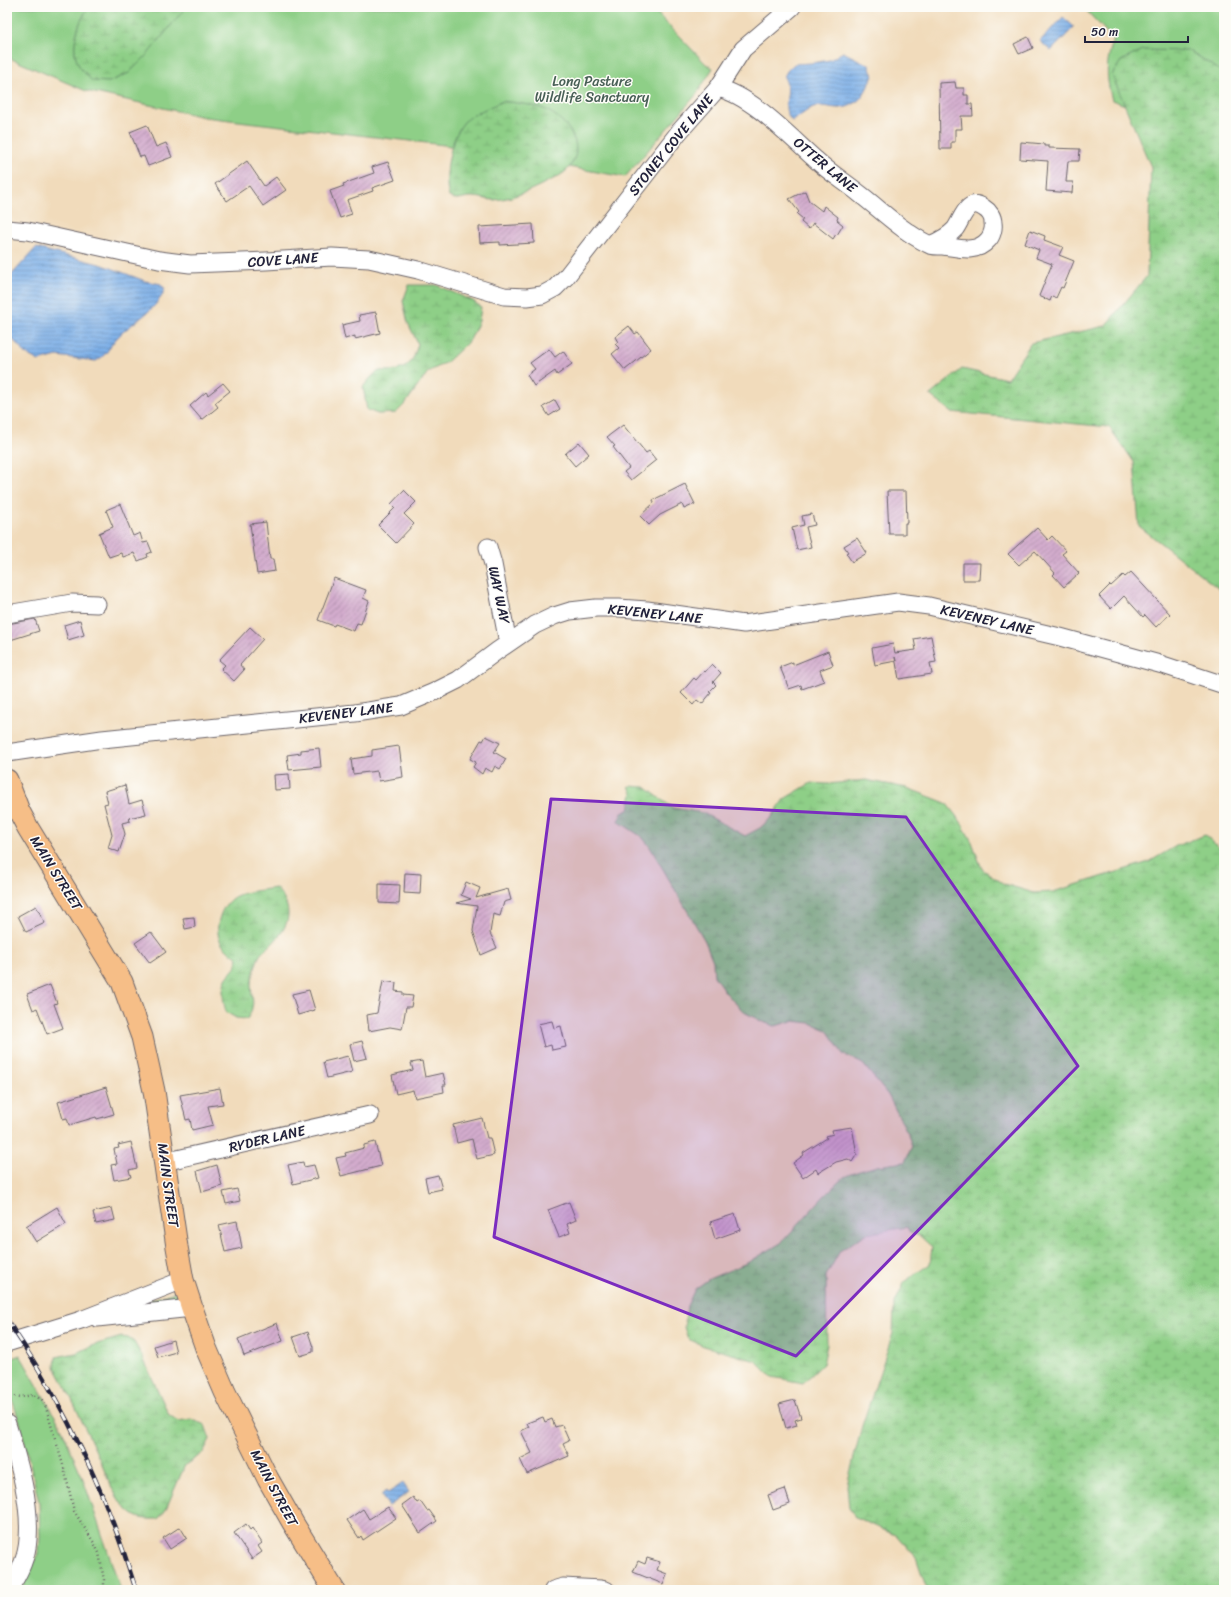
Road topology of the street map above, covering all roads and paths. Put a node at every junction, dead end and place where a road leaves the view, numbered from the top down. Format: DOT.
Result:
graph roads {
  1 [pos="792,7"];
  2 [pos="718,88"];
  3 [pos="7,229"];
  4 [pos="930,246"];
  5 [pos="555,288"];
  6 [pos="488,547"];
  7 [pos="97,604"];
  8 [pos="7,614"];
  9 [pos="508,643"];
  10 [pos="1224,685"];
  11 [pos="7,753"];
  12 [pos="7,780"];
  13 [pos="370,1115"];
  14 [pos="164,1162"];
  15 [pos="183,1280"];
  16 [pos="192,1308"];
  17 [pos="81,1320"];
  18 [pos="7,1343"];
  19 [pos="7,1395"];
  20 [pos="7,1424"];
  21 [pos="8,1590"];
  22 [pos="104,1590"];
  23 [pos="334,1590"];
  24 [pos="553,1590"];
  25 [pos="606,1590"];
  1 -- 2 [label="street, STONEY COVE LANE"];
  2 -- 4 [label="street, OTTER LANE"];
  2 -- 5 [label="street, STONEY COVE LANE"];
  3 -- 5 [label="street, COVE LANE"];
  6 -- 9 [label="street, WAY WAY"];
  7 -- 8 [label="street"];
  9 -- 10 [label="street, KEVENEY LANE"];
  9 -- 11 [label="street, KEVENEY LANE"];
  12 -- 14 [label="main road, MAIN STREET"];
  13 -- 14 [label="street, RYDER LANE"];
  14 -- 15 [label="main road, MAIN STREET"];
  15 -- 16 [label="main road, MAIN STREET"];
  15 -- 17 [label="street"];
  16 -- 17 [label="street"];
  16 -- 23 [label="main road, MAIN STREET"];
  17 -- 18 [label="street"];
  19 -- 22 [label="path"];
  20 -- 21 [label="street"];
  24 -- 25 [label="street"];
}
